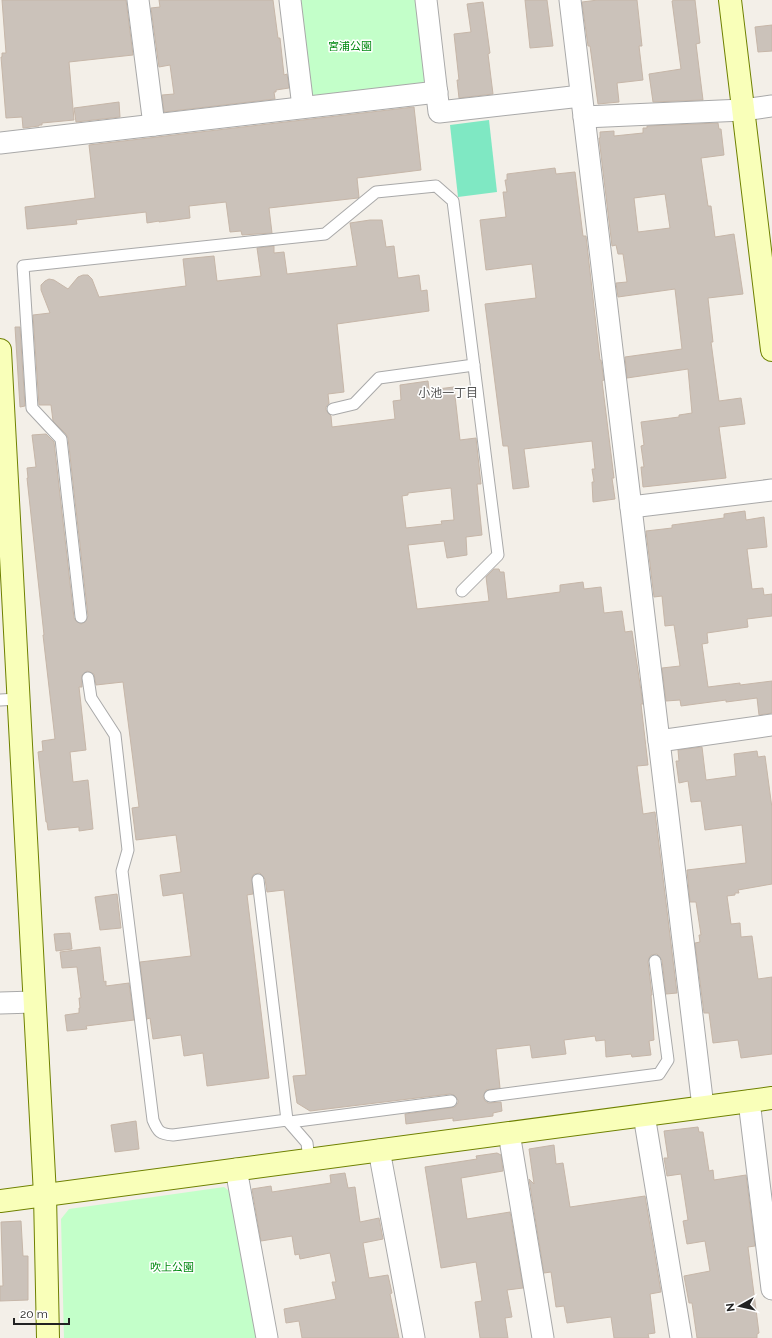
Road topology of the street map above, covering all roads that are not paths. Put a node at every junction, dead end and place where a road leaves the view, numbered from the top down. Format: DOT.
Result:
graph roads {
  1 [pos="138,0"];
  2 [pos="290,0"];
  3 [pos="429,0"];
  4 [pos="570,0"];
  5 [pos="730,0"];
  6 [pos="437,92"];
  7 [pos="581,96"];
  8 [pos="772,106"];
  9 [pos="303,107"];
  10 [pos="743,110"];
  11 [pos="584,117"];
  12 [pos="154,125"];
  13 [pos="0,143"];
  14 [pos="0,350"];
  15 [pos="772,350"];
  16 [pos="474,365"];
  17 [pos="333,409"];
  18 [pos="772,490"];
  19 [pos="631,507"];
  20 [pos="4,514"];
  21 [pos="462,591"];
  22 [pos="81,617"];
  23 [pos="88,678"];
  24 [pos="9,700"];
  25 [pos="772,725"];
  26 [pos="659,741"];
  27 [pos="258,880"];
  28 [pos="655,961"];
  29 [pos="34,1002"];
  30 [pos="0,1003"];
  31 [pos="490,1096"];
  32 [pos="772,1098"];
  33 [pos="451,1101"];
  34 [pos="749,1102"];
  35 [pos="703,1107"];
  36 [pos="644,1116"];
  37 [pos="288,1121"];
  38 [pos="509,1133"];
  39 [pos="379,1150"];
  40 [pos="310,1160"];
  41 [pos="236,1169"];
  42 [pos="45,1195"];
  43 [pos="0,1201"];
  44 [pos="772,1289"];
  45 [pos="48,1338"];
  46 [pos="267,1338"];
  47 [pos="414,1338"];
  48 [pos="543,1338"];
  49 [pos="681,1338"];
  1 -- 12 [label="street"];
  2 -- 9 [label="street"];
  3 -- 6 [label="street"];
  4 -- 7 [label="street"];
  5 -- 10 [label="street"];
  6 -- 7 [label="street"];
  6 -- 9 [label="street"];
  7 -- 11 [label="street"];
  8 -- 10 [label="street"];
  9 -- 12 [label="street"];
  10 -- 11 [label="street"];
  10 -- 15 [label="street"];
  11 -- 19 [label="street"];
  12 -- 13 [label="street"];
  14 -- 20 [label="street"];
  16 -- 17 [label="lane"];
  16 -- 21 [label="lane"];
  16 -- 22 [label="lane"];
  18 -- 19 [label="street"];
  19 -- 26 [label="street"];
  20 -- 24 [label="street"];
  23 -- 37 [label="lane"];
  24 -- 29 [label="street"];
  25 -- 26 [label="street"];
  26 -- 35 [label="street"];
  27 -- 37 [label="lane"];
  28 -- 31 [label="lane"];
  29 -- 30 [label="street"];
  29 -- 42 [label="street"];
  32 -- 34 [label="street"];
  33 -- 37 [label="lane"];
  34 -- 35 [label="street"];
  34 -- 44 [label="street"];
  35 -- 36 [label="street"];
  36 -- 38 [label="street"];
  36 -- 49 [label="street"];
  37 -- 40 [label="lane"];
  38 -- 39 [label="street"];
  38 -- 48 [label="street"];
  39 -- 40 [label="street"];
  39 -- 47 [label="street"];
  40 -- 41 [label="street"];
  41 -- 42 [label="street"];
  41 -- 46 [label="street"];
  42 -- 43 [label="street"];
  42 -- 45 [label="street"];
}
